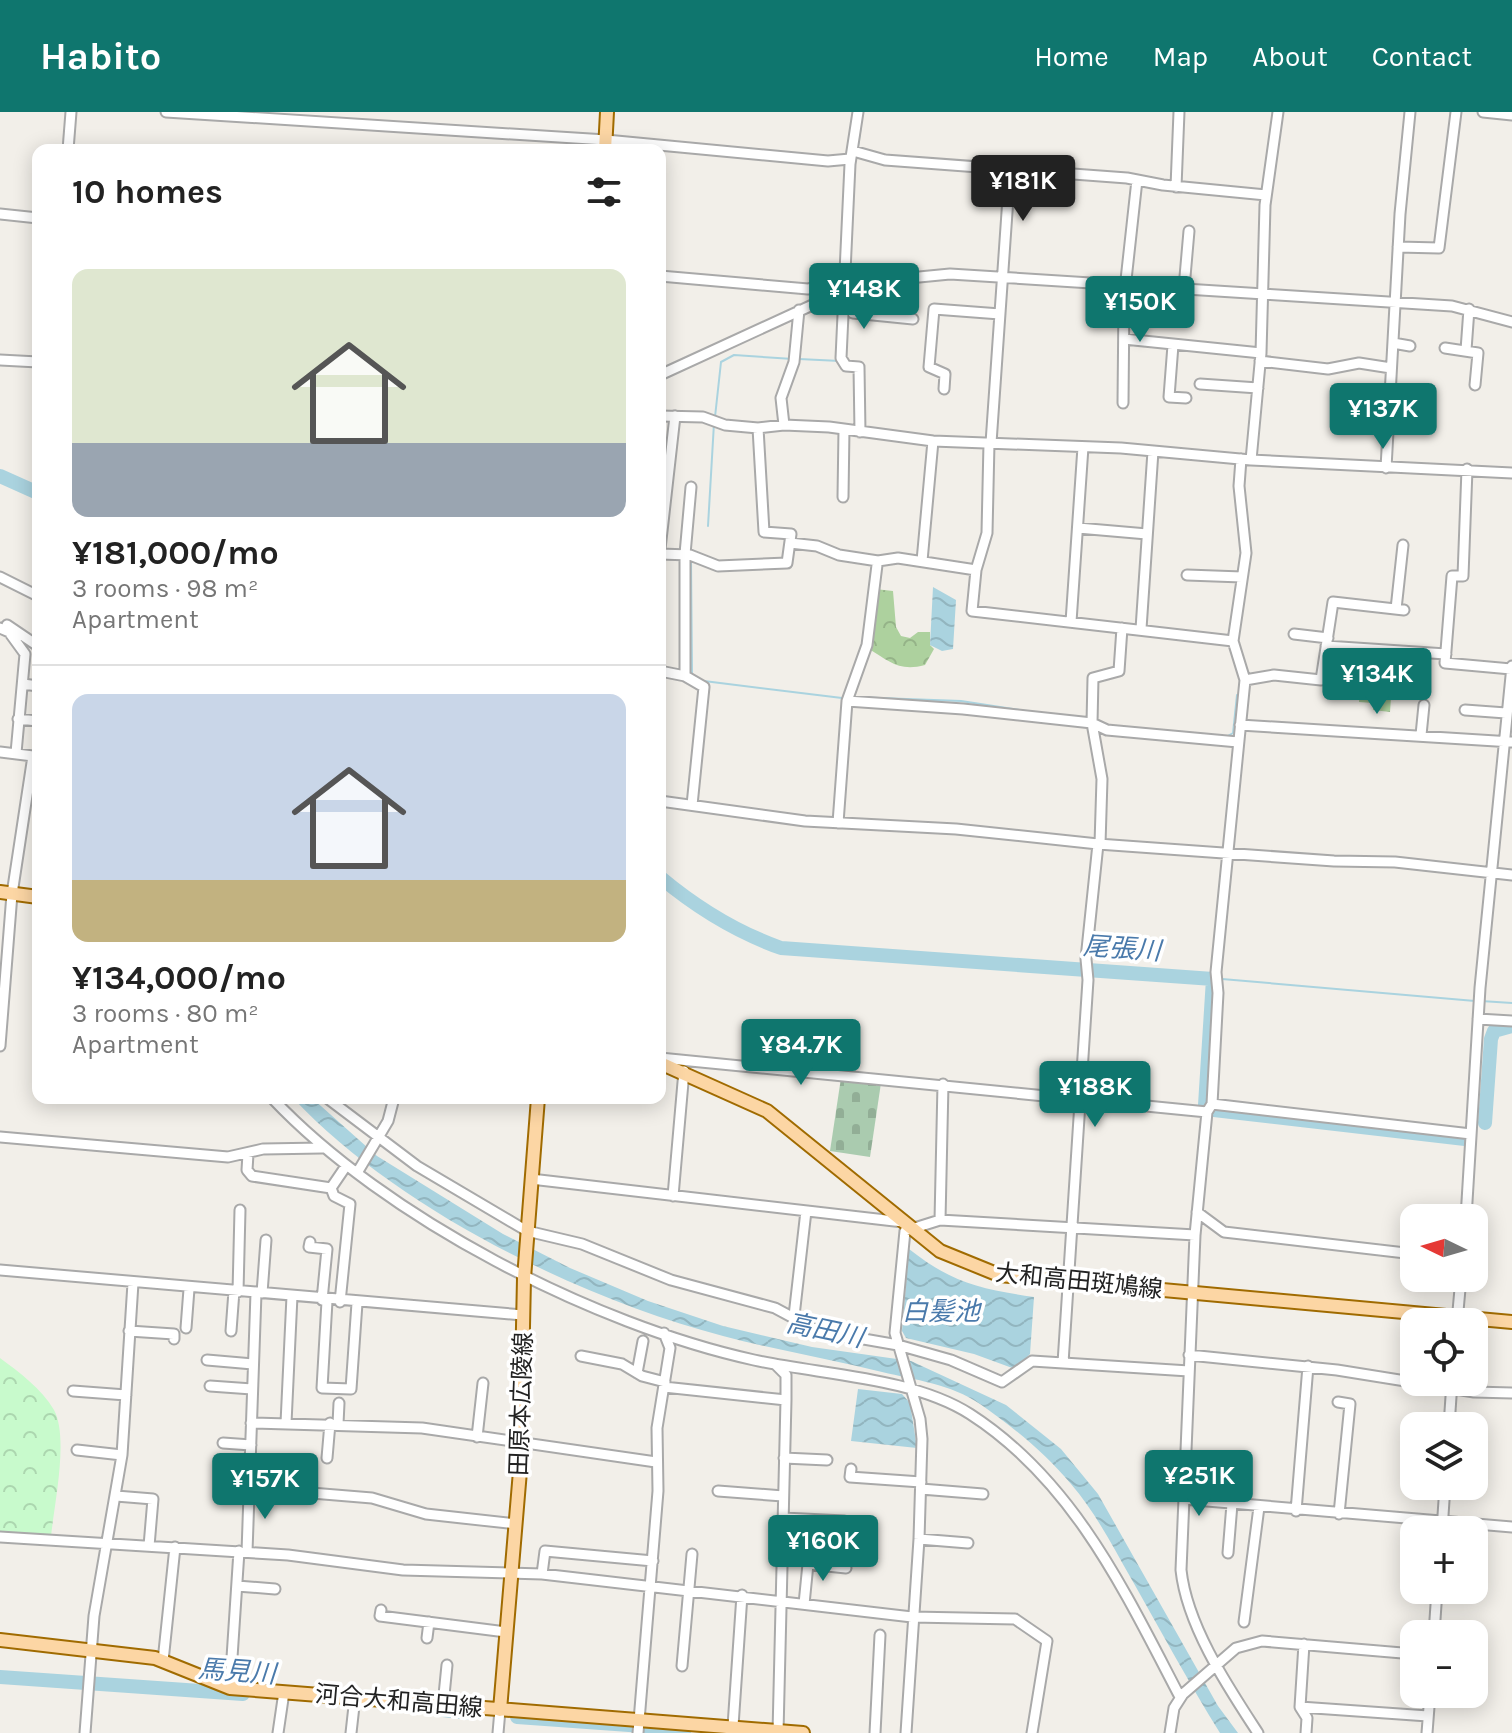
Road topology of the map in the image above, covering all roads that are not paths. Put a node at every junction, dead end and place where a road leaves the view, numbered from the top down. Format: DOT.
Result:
graph roads {
  1 [pos="71,112"];
  2 [pos="166,112"];
  3 [pos="607,112"];
  4 [pos="858,112"];
  5 [pos="1179,112"];
  6 [pos="1278,112"];
  7 [pos="1410,112"];
  8 [pos="1456,112"];
  9 [pos="1483,112"];
  10 [pos="1512,115"];
  11 [pos="68,144"];
  12 [pos="592,144"];
  13 [pos="605,144"];
  14 [pos="666,149"];
  15 [pos="854,155"];
  16 [pos="1010,169"];
  17 [pos="1137,180"];
  18 [pos="1176,187"];
  19 [pos="1266,195"];
  20 [pos="0,214"];
  21 [pos="32,217"];
  22 [pos="1189,231"];
  23 [pos="1398,247"];
  24 [pos="1004,276"];
  25 [pos="666,277"];
  26 [pos="1125,284"];
  27 [pos="1184,288"];
  28 [pos="844,292"];
  29 [pos="1262,293"];
  30 [pos="1395,301"];
  31 [pos="1469,309"];
  32 [pos="799,310"];
  33 [pos="1000,314"];
  34 [pos="913,319"];
  35 [pos="1512,322"];
  36 [pos="1124,339"];
  37 [pos="1393,343"];
  38 [pos="1173,345"];
  39 [pos="1410,346"];
  40 [pos="1445,348"];
  41 [pos="1466,350"];
  42 [pos="1261,357"];
  43 [pos="0,360"];
  44 [pos="32,362"];
  45 [pos="1391,368"];
  46 [pos="666,372"];
  47 [pos="1200,384"];
  48 [pos="1475,385"];
  49 [pos="1258,388"];
  50 [pos="944,389"];
  51 [pos="1186,398"];
  52 [pos="1123,403"];
  53 [pos="666,416"];
  54 [pos="675,416"];
  55 [pos="784,425"];
  56 [pos="758,428"];
  57 [pos="844,429"];
  58 [pos="860,432"];
  59 [pos="933,441"];
  60 [pos="990,443"];
  61 [pos="1083,447"];
  62 [pos="1153,451"];
  63 [pos="1246,459"];
  64 [pos="1386,468"];
  65 [pos="1467,469"];
  66 [pos="1512,473"];
  67 [pos="691,487"];
  68 [pos="666,497"];
  69 [pos="843,497"];
  70 [pos="1078,528"];
  71 [pos="1147,534"];
  72 [pos="790,543"];
  73 [pos="1403,545"];
  74 [pos="666,552"];
  75 [pos="685,554"];
  76 [pos="922,561"];
  77 [pos="877,565"];
  78 [pos="976,570"];
  79 [pos="1187,575"];
  80 [pos="0,577"];
  81 [pos="1242,577"];
  82 [pos="32,593"];
  83 [pos="1071,622"];
  84 [pos="0,628"];
  85 [pos="1122,628"];
  86 [pos="1141,629"];
  87 [pos="1294,634"];
  88 [pos="1233,641"];
  89 [pos="1327,642"];
  90 [pos="32,643"];
  91 [pos="1446,654"];
  92 [pos="1512,668"];
  93 [pos="666,672"];
  94 [pos="685,676"];
  95 [pos="1245,680"];
  96 [pos="23,684"];
  97 [pos="32,685"];
  98 [pos="849,696"];
  99 [pos="1424,705"];
  100 [pos="1465,710"];
  101 [pos="1506,713"];
  102 [pos="18,719"];
  103 [pos="32,720"];
  104 [pos="1092,723"];
  105 [pos="1240,725"];
  106 [pos="1421,735"];
  107 [pos="1508,741"];
  108 [pos="1238,742"];
  109 [pos="0,752"];
  110 [pos="16,753"];
  111 [pos="32,756"];
  112 [pos="32,761"];
  113 [pos="666,802"];
  114 [pos="692,805"];
  115 [pos="838,823"];
  116 [pos="1099,844"];
  117 [pos="1227,851"];
  118 [pos="1490,873"];
  119 [pos="1512,875"];
  120 [pos="6,893"];
  121 [pos="32,896"];
  122 [pos="1479,1014"];
  123 [pos="2,1017"];
  124 [pos="1512,1021"];
  125 [pos="0,1046"];
  126 [pos="666,1061"];
  127 [pos="666,1063"];
  128 [pos="684,1071"];
  129 [pos="943,1084"];
  130 [pos="1080,1098"];
  131 [pos="278,1104"];
  132 [pos="334,1104"];
  133 [pos="392,1104"];
  134 [pos="537,1104"];
  135 [pos="1210,1107"];
  136 [pos="1471,1134"];
  137 [pos="0,1137"];
  138 [pos="377,1140"];
  139 [pos="322,1148"];
  140 [pos="248,1154"];
  141 [pos="346,1166"];
  142 [pos="359,1169"];
  143 [pos="531,1179"];
  144 [pos="331,1188"];
  145 [pos="673,1196"];
  146 [pos="1467,1204"];
  147 [pos="240,1210"];
  148 [pos="806,1211"];
  149 [pos="1197,1212"];
  150 [pos="940,1220"];
  151 [pos="906,1224"];
  152 [pos="1071,1228"];
  153 [pos="527,1233"];
  154 [pos="1195,1235"];
  155 [pos="266,1240"];
  156 [pos="310,1242"];
  157 [pos="1400,1252"];
  158 [pos="0,1270"];
  159 [pos="524,1275"];
  160 [pos="1068,1282"];
  161 [pos="133,1283"];
  162 [pos="189,1289"];
  163 [pos="236,1292"];
  164 [pos="259,1293"];
  165 [pos="1192,1293"];
  166 [pos="292,1296"];
  167 [pos="324,1300"];
  168 [pos="340,1302"];
  169 [pos="357,1303"];
  170 [pos="1400,1314"];
  171 [pos="523,1315"];
  172 [pos="794,1316"];
  173 [pos="1488,1321"];
  174 [pos="1512,1322"];
  175 [pos="186,1328"];
  176 [pos="129,1331"];
  177 [pos="231,1331"];
  178 [pos="664,1333"];
  179 [pos="174,1339"];
  180 [pos="643,1341"];
  181 [pos="899,1348"];
  182 [pos="1189,1355"];
  183 [pos="581,1356"];
  184 [pos="207,1360"];
  185 [pos="1063,1363"];
  186 [pos="253,1364"];
  187 [pos="775,1364"];
  188 [pos="1308,1366"];
  189 [pos="1189,1371"];
  190 [pos="637,1373"];
  191 [pos="1400,1379"];
  192 [pos="483,1383"];
  193 [pos="664,1384"];
  194 [pos="210,1386"];
  195 [pos="911,1387"];
  196 [pos="252,1389"];
  197 [pos="1488,1390"];
  198 [pos="73,1391"];
  199 [pos="1512,1393"];
  200 [pos="126,1395"];
  201 [pos="786,1400"];
  202 [pos="1338,1402"];
  203 [pos="339,1403"];
  204 [pos="251,1423"];
  205 [pos="286,1423"];
  206 [pos="334,1424"];
  207 [pos="477,1437"];
  208 [pos="223,1443"];
  209 [pos="521,1444"];
  210 [pos="251,1445"];
  211 [pos="77,1450"];
  212 [pos="122,1455"];
  213 [pos="327,1458"];
  214 [pos="784,1458"];
  215 [pos="827,1460"];
  216 [pos="656,1462"];
  217 [pos="851,1469"];
  218 [pos="921,1485"];
  219 [pos="250,1488"];
  220 [pos="718,1491"];
  221 [pos="983,1494"];
  222 [pos="116,1496"];
  223 [pos="783,1496"];
  224 [pos="1183,1499"];
  225 [pos="1232,1504"];
  226 [pos="1259,1507"];
  227 [pos="1296,1511"];
  228 [pos="1339,1514"];
  229 [pos="784,1518"];
  230 [pos="844,1521"];
  231 [pos="1400,1521"];
  232 [pos="516,1524"];
  233 [pos="1488,1527"];
  234 [pos="1512,1527"];
  235 [pos="0,1537"];
  236 [pos="919,1539"];
  237 [pos="108,1543"];
  238 [pos="968,1543"];
  239 [pos="149,1546"];
  240 [pos="175,1547"];
  241 [pos="243,1551"];
  242 [pos="1228,1553"];
  243 [pos="692,1554"];
  244 [pos="653,1561"];
  245 [pos="846,1568"];
  246 [pos="512,1574"];
  247 [pos="542,1574"];
  248 [pos="237,1586"];
  249 [pos="650,1586"];
  250 [pos="275,1589"];
  251 [pos="690,1591"];
  252 [pos="742,1595"];
  253 [pos="781,1600"];
  254 [pos="804,1604"];
  255 [pos="381,1610"];
  256 [pos="912,1617"];
  257 [pos="429,1622"];
  258 [pos="1244,1622"];
  259 [pos="506,1632"];
  260 [pos="880,1635"];
  261 [pos="427,1638"];
  262 [pos="0,1640"];
  263 [pos="1304,1644"];
  264 [pos="90,1650"];
  265 [pos="1400,1653"];
  266 [pos="163,1661"];
  267 [pos="447,1665"];
  268 [pos="682,1666"];
  269 [pos="1214,1666"];
  270 [pos="230,1688"];
  271 [pos="284,1696"];
  272 [pos="1182,1696"];
  273 [pos="355,1701"];
  274 [pos="443,1705"];
  275 [pos="1300,1707"];
  276 [pos="1429,1708"];
  277 [pos="500,1710"];
  278 [pos="1428,1716"];
  279 [pos="733,1726"];
  280 [pos="639,1728"];
  281 [pos="778,1732"];
  282 [pos="85,1733"];
  283 [pos="278,1733"];
  284 [pos="351,1733"];
  285 [pos="498,1733"];
  286 [pos="803,1733"];
  287 [pos="875,1733"];
  288 [pos="906,1733"];
  289 [pos="1032,1733"];
  290 [pos="1170,1733"];
  291 [pos="1258,1733"];
  292 [pos="1306,1733"];
  293 [pos="1427,1733"];
  1 -- 11 [label="street"];
  2 -- 12 [label="street"];
  3 -- 13 [label="main road"];
  4 -- 15 [label="street"];
  5 -- 18 [label="street"];
  6 -- 19 [label="street"];
  7 -- 23 [label="street"];
  8 -- 23 [label="street"];
  9 -- 10 [label="street"];
  14 -- 15 [label="street"];
  15 -- 16 [label="street"];
  15 -- 28 [label="street"];
  16 -- 17 [label="street"];
  16 -- 24 [label="street"];
  17 -- 18 [label="street"];
  17 -- 26 [label="street"];
  18 -- 19 [label="street"];
  19 -- 29 [label="street"];
  20 -- 21 [label="street"];
  22 -- 27 [label="street"];
  23 -- 30 [label="street"];
  24 -- 26 [label="street"];
  24 -- 28 [label="street"];
  24 -- 33 [label="street"];
  25 -- 28 [label="street"];
  26 -- 27 [label="street"];
  26 -- 36 [label="street"];
  27 -- 29 [label="street"];
  28 -- 32 [label="street"];
  28 -- 34 [label="street"];
  28 -- 58 [label="street"];
  29 -- 30 [label="street"];
  29 -- 42 [label="street"];
  30 -- 31 [label="street"];
  30 -- 37 [label="street"];
  31 -- 35 [label="street"];
  31 -- 41 [label="street"];
  32 -- 46 [label="street"];
  32 -- 55 [label="street"];
  33 -- 50 [label="street"];
  33 -- 60 [label="street"];
  36 -- 38 [label="street"];
  36 -- 52 [label="street"];
  37 -- 39 [label="street"];
  37 -- 45 [label="street"];
  38 -- 42 [label="street"];
  38 -- 51 [label="street"];
  40 -- 41 [label="street"];
  41 -- 48 [label="street"];
  42 -- 45 [label="street"];
  42 -- 49 [label="street"];
  43 -- 44 [label="street"];
  45 -- 64 [label="street"];
  47 -- 49 [label="street"];
  49 -- 63 [label="street"];
  53 -- 54 [label="street"];
  54 -- 56 [label="street"];
  54 -- 68 [label="street"];
  55 -- 56 [label="street"];
  55 -- 57 [label="street"];
  56 -- 72 [label="street"];
  57 -- 58 [label="street"];
  57 -- 69 [label="street"];
  58 -- 59 [label="street"];
  59 -- 60 [label="street"];
  59 -- 76 [label="street"];
  60 -- 61 [label="street"];
  60 -- 78 [label="street"];
  61 -- 62 [label="street"];
  61 -- 70 [label="street"];
  62 -- 63 [label="street"];
  62 -- 71 [label="street"];
  63 -- 64 [label="street"];
  63 -- 81 [label="street"];
  64 -- 65 [label="street"];
  65 -- 66 [label="street"];
  65 -- 91 [label="street"];
  67 -- 75 [label="street"];
  70 -- 71 [label="street"];
  70 -- 83 [label="street"];
  71 -- 86 [label="street"];
  72 -- 75 [label="street"];
  72 -- 76 [label="street"];
  73 -- 89 [label="street"];
  74 -- 75 [label="street"];
  75 -- 94 [label="street"];
  76 -- 78 [label="street"];
  77 -- 98 [label="street"];
  78 -- 83 [label="street"];
  79 -- 81 [label="street"];
  80 -- 82 [label="street"];
  81 -- 88 [label="street"];
  83 -- 85 [label="street"];
  84 -- 90 [label="street"];
  84 -- 96 [label="street"];
  85 -- 86 [label="street"];
  85 -- 104 [label="street"];
  86 -- 88 [label="street"];
  87 -- 89 [label="street"];
  88 -- 95 [label="street"];
  89 -- 91 [label="street"];
  89 -- 95 [label="street"];
  91 -- 92 [label="street"];
  92 -- 101 [label="street"];
  93 -- 94 [label="street"];
  94 -- 114 [label="street"];
  95 -- 105 [label="street"];
  96 -- 97 [label="street"];
  96 -- 102 [label="street"];
  98 -- 104 [label="street"];
  98 -- 115 [label="street"];
  99 -- 106 [label="street"];
  100 -- 101 [label="street"];
  101 -- 107 [label="street"];
  102 -- 103 [label="street"];
  102 -- 110 [label="street"];
  104 -- 108 [label="street"];
  104 -- 116 [label="street"];
  105 -- 106 [label="street"];
  105 -- 108 [label="street"];
  106 -- 107 [label="street"];
  107 -- 118 [label="street"];
  108 -- 117 [label="street"];
  109 -- 110 [label="street"];
  110 -- 111 [label="street"];
  112 -- 120 [label="street"];
  113 -- 114 [label="street"];
  114 -- 115 [label="street"];
  115 -- 116 [label="street"];
  116 -- 117 [label="street"];
  116 -- 130 [label="street"];
  117 -- 118 [label="street"];
  117 -- 135 [label="street"];
  118 -- 119 [label="street"];
  118 -- 122 [label="street"];
  120 -- 121 [label="main road"];
  120 -- 123 [label="street"];
  122 -- 124 [label="street"];
  122 -- 136 [label="street"];
  123 -- 125 [label="street"];
  126 -- 129 [label="street"];
  127 -- 128 [label="main road, 大和高田斑鳩線"];
  128 -- 145 [label="street"];
  128 -- 151 [label="main road, 大和高田斑鳩線"];
  129 -- 130 [label="street"];
  129 -- 150 [label="street"];
  130 -- 135 [label="street"];
  130 -- 152 [label="street"];
  131 -- 139 [label="street"];
  132 -- 138 [label="street"];
  133 -- 138 [label="street"];
  134 -- 143 [label="main road, 田原本広陵線"];
  135 -- 136 [label="street"];
  135 -- 149 [label="street"];
  136 -- 146 [label="street"];
  137 -- 140 [label="street"];
  138 -- 142 [label="street"];
  138 -- 153 [label="street"];
  139 -- 140 [label="street"];
  139 -- 141 [label="street"];
  140 -- 144 [label="street"];
  141 -- 142 [label="street"];
  141 -- 144 [label="street"];
  142 -- 159 [label="street"];
  143 -- 145 [label="street"];
  143 -- 153 [label="main road, 田原本広陵線"];
  144 -- 168 [label="street"];
  145 -- 148 [label="street"];
  147 -- 163 [label="street"];
  148 -- 151 [label="street"];
  148 -- 172 [label="street"];
  149 -- 154 [label="street"];
  149 -- 157 [label="street"];
  150 -- 151 [label="street"];
  150 -- 152 [label="street"];
  151 -- 160 [label="main road, 大和高田斑鳩線"];
  151 -- 181 [label="street"];
  152 -- 154 [label="street"];
  152 -- 160 [label="street"];
  153 -- 159 [label="main road, 田原本広陵線"];
  153 -- 172 [label="street"];
  154 -- 165 [label="street"];
  155 -- 164 [label="street"];
  156 -- 167 [label="street"];
  158 -- 161 [label="street"];
  159 -- 171 [label="main road, 田原本広陵線"];
  159 -- 178 [label="street"];
  160 -- 165 [label="main road, 大和高田斑鳩線"];
  160 -- 185 [label="street"];
  161 -- 162 [label="street"];
  161 -- 176 [label="street"];
  162 -- 163 [label="street"];
  162 -- 175 [label="street"];
  163 -- 164 [label="street"];
  163 -- 177 [label="street"];
  164 -- 166 [label="street"];
  164 -- 186 [label="street"];
  165 -- 170 [label="main road, 大和高田斑鳩線"];
  165 -- 182 [label="street"];
  166 -- 167 [label="street"];
  166 -- 205 [label="street"];
  167 -- 168 [label="street"];
  167 -- 169 [label="street"];
  168 -- 169 [label="street"];
  169 -- 171 [label="street"];
  171 -- 209 [label="main road, 田原本広陵線"];
  172 -- 181 [label="street"];
  173 -- 174 [label="main road, 大和高田斑鳩線"];
  176 -- 179 [label="street"];
  176 -- 200 [label="street"];
  178 -- 187 [label="street"];
  178 -- 193 [label="street"];
  180 -- 190 [label="street"];
  181 -- 185 [label="street"];
  181 -- 195 [label="street"];
  182 -- 188 [label="street"];
  182 -- 189 [label="street"];
  183 -- 190 [label="street"];
  184 -- 186 [label="street"];
  185 -- 189 [label="street"];
  186 -- 196 [label="street"];
  187 -- 195 [label="street"];
  187 -- 201 [label="street"];
  188 -- 191 [label="street"];
  188 -- 227 [label="street"];
  189 -- 224 [label="street"];
  190 -- 193 [label="street"];
  192 -- 207 [label="street"];
  193 -- 201 [label="street"];
  193 -- 216 [label="street"];
  194 -- 196 [label="street"];
  195 -- 218 [label="street"];
  195 -- 272 [label="street"];
  196 -- 204 [label="street"];
  197 -- 199 [label="street"];
  198 -- 200 [label="street"];
  200 -- 212 [label="street"];
  201 -- 214 [label="street"];
  202 -- 228 [label="street"];
  203 -- 206 [label="street"];
  204 -- 205 [label="street"];
  204 -- 210 [label="street"];
  205 -- 206 [label="street"];
  206 -- 207 [label="street"];
  206 -- 213 [label="street"];
  207 -- 209 [label="street"];
  208 -- 210 [label="street"];
  209 -- 216 [label="street"];
  209 -- 232 [label="main road, 田原本広陵線"];
  210 -- 219 [label="street"];
  211 -- 212 [label="street"];
  212 -- 222 [label="street"];
  214 -- 215 [label="street"];
  214 -- 223 [label="street"];
  216 -- 244 [label="street"];
  217 -- 218 [label="street"];
  218 -- 221 [label="street"];
  218 -- 236 [label="street"];
  219 -- 232 [label="street"];
  219 -- 241 [label="street"];
  220 -- 223 [label="street"];
  222 -- 237 [label="street"];
  222 -- 239 [label="street"];
  223 -- 229 [label="street"];
  224 -- 225 [label="street"];
  224 -- 269 [label="street"];
  225 -- 226 [label="street"];
  225 -- 242 [label="street"];
  226 -- 227 [label="street"];
  226 -- 258 [label="street"];
  227 -- 228 [label="street"];
  228 -- 231 [label="street"];
  229 -- 230 [label="street"];
  229 -- 253 [label="street"];
  232 -- 246 [label="main road, 田原本広陵線"];
  233 -- 234 [label="street"];
  235 -- 237 [label="street"];
  236 -- 238 [label="street"];
  236 -- 256 [label="street"];
  237 -- 239 [label="street"];
  237 -- 264 [label="street"];
  239 -- 240 [label="street"];
  240 -- 241 [label="street"];
  240 -- 266 [label="street"];
  241 -- 246 [label="street"];
  241 -- 248 [label="street"];
  243 -- 251 [label="street"];
  244 -- 247 [label="street"];
  244 -- 249 [label="street"];
  245 -- 254 [label="street"];
  246 -- 247 [label="street"];
  246 -- 259 [label="main road, 田原本広陵線"];
  247 -- 249 [label="street"];
  248 -- 250 [label="street"];
  248 -- 270 [label="street"];
  249 -- 251 [label="street"];
  249 -- 280 [label="street"];
  251 -- 252 [label="street"];
  251 -- 268 [label="street"];
  252 -- 253 [label="street"];
  252 -- 279 [label="street"];
  253 -- 254 [label="street"];
  253 -- 281 [label="street"];
  254 -- 256 [label="street"];
  255 -- 257 [label="street"];
  256 -- 288 [label="street"];
  256 -- 289 [label="street"];
  257 -- 259 [label="street"];
  257 -- 261 [label="street"];
  259 -- 277 [label="main road, 田原本広陵線"];
  260 -- 287 [label="street"];
  262 -- 264 [label="main road, 河合大和高田線"];
  263 -- 265 [label="street"];
  263 -- 269 [label="street"];
  263 -- 275 [label="street"];
  264 -- 266 [label="main road, 河合大和高田線"];
  264 -- 282 [label="street"];
  266 -- 270 [label="main road, 河合大和高田線"];
  267 -- 274 [label="street"];
  269 -- 272 [label="street"];
  269 -- 291 [label="street"];
  270 -- 271 [label="main road, 河合大和高田線"];
  271 -- 273 [label="main road, 河合大和高田線"];
  271 -- 283 [label="street"];
  272 -- 290 [label="street"];
  273 -- 274 [label="main road, 河合大和高田線"];
  273 -- 284 [label="street"];
  274 -- 277 [label="main road, 河合大和高田線"];
  275 -- 278 [label="street"];
  275 -- 292 [label="street"];
  276 -- 278 [label="street"];
  277 -- 280 [label="main road, 河合大和高田線"];
  277 -- 285 [label="street"];
  278 -- 293 [label="street"];
  279 -- 280 [label="main road, 河合大和高田線"];
  279 -- 281 [label="main road, 河合大和高田線"];
  281 -- 286 [label="main road, 河合大和高田線"];
}
